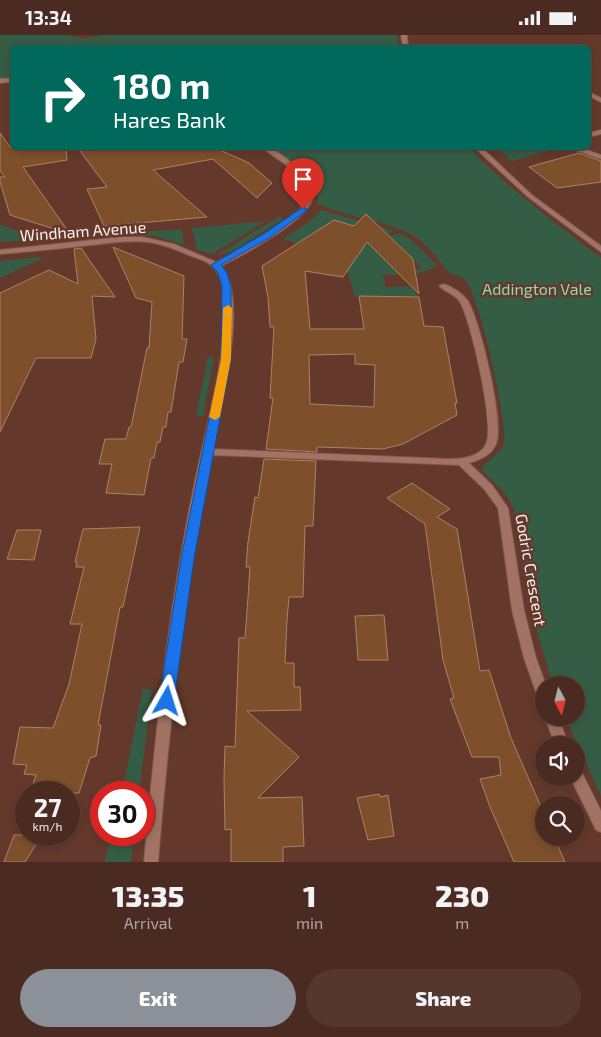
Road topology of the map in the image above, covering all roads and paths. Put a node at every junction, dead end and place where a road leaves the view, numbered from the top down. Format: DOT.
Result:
graph roads {
  1 [pos="268,150"];
  2 [pos="480,150"];
  3 [pos="579,150"];
  4 [pos="601,157"];
  5 [pos="601,250"];
  6 [pos="0,251"];
  7 [pos="216,265"];
  8 [pos="443,286"];
  9 [pos="207,452"];
  10 [pos="462,462"];
  11 [pos="536,676"];
  12 [pos="582,786"];
  13 [pos="601,825"];
  14 [pos="151,862"];
  1 -- 7 [label="street"];
  2 -- 5 [label="street"];
  3 -- 4 [label="street"];
  6 -- 7 [label="street, Windham Avenue"];
  7 -- 9 [label="street"];
  8 -- 10 [label="street"];
  9 -- 10 [label="street"];
  9 -- 14 [label="street"];
  10 -- 11 [label="street, Godric Crescent"];
  12 -- 13 [label="street"];
}
